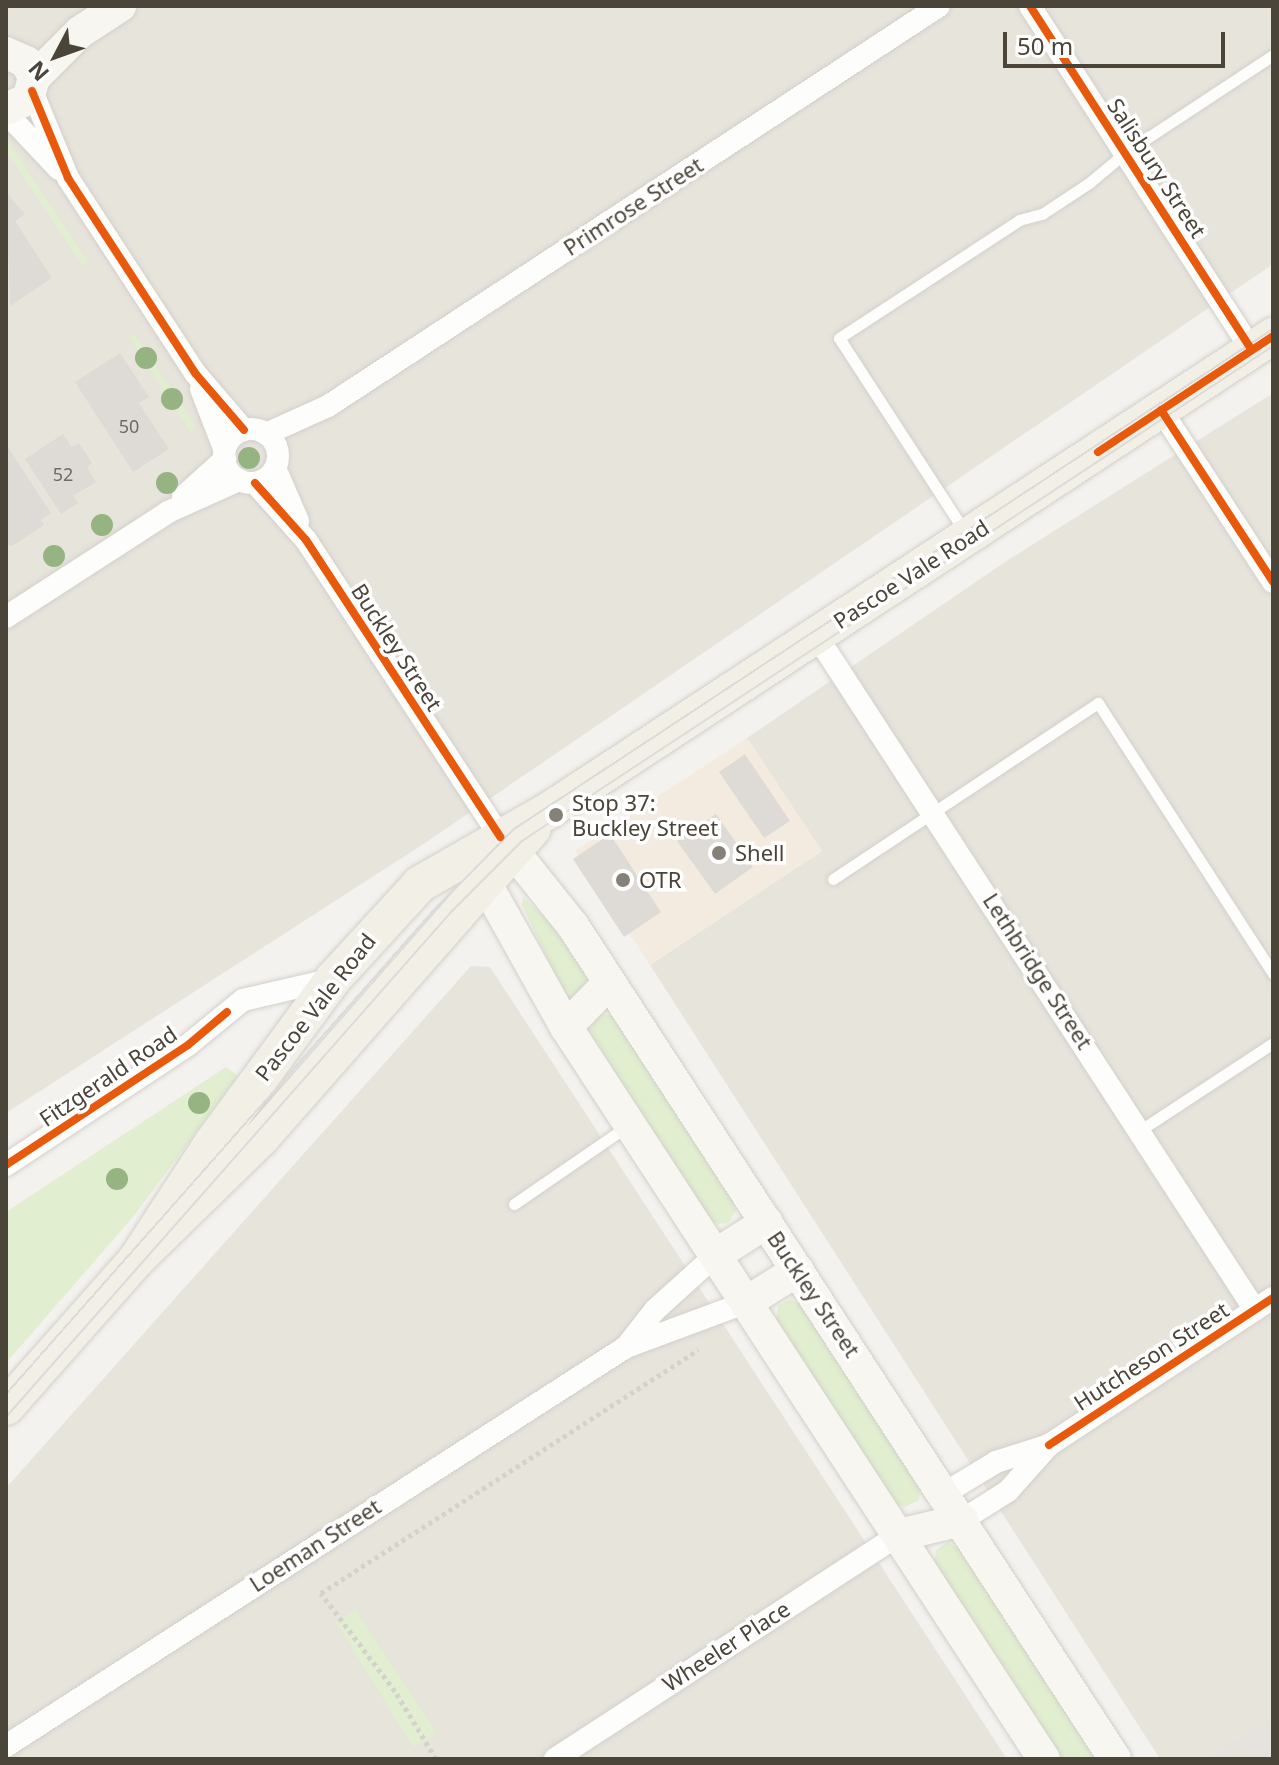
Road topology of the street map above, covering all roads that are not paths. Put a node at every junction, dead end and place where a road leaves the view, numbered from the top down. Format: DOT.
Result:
graph roads {
  1 [pos="120,6"];
  2 [pos="939,6"];
  3 [pos="1030,6"];
  4 [pos="1273,55"];
  5 [pos="17,64"];
  6 [pos="6,111"];
  7 [pos="1126,152"];
  8 [pos="68,178"];
  9 [pos="1262,343"];
  10 [pos="195,373"];
  11 [pos="328,406"];
  12 [pos="1161,410"];
  13 [pos="255,432"];
  14 [pos="225,455"];
  15 [pos="277,461"];
  16 [pos="247,481"];
  17 [pos="168,512"];
  18 [pos="968,536"];
  19 [pos="306,540"];
  20 [pos="1273,582"];
  21 [pos="6,617"];
  22 [pos="816,635"];
  23 [pos="934,812"];
  24 [pos="507,844"];
  25 [pos="833,879"];
  26 [pos="486,884"];
  27 [pos="1273,974"];
  28 [pos="334,978"];
  29 [pos="609,983"];
  30 [pos="566,1027"];
  31 [pos="1273,1043"];
  32 [pos="630,1125"];
  33 [pos="1142,1129"];
  34 [pos="6,1165"];
  35 [pos="514,1204"];
  36 [pos="767,1222"];
  37 [pos="717,1254"];
  38 [pos="136,1260"];
  39 [pos="798,1270"];
  40 [pos="747,1302"];
  41 [pos="1264,1304"];
  42 [pos="626,1347"];
  43 [pos="6,1407"];
  44 [pos="1049,1445"];
  45 [pos="945,1493"];
  46 [pos="962,1520"];
  47 [pos="899,1535"];
  48 [pos="6,1746"];
  49 [pos="560,1757"];
  50 [pos="1044,1759"];
  51 [pos="1115,1759"];
  1 -- 5 [label="main road"];
  2 -- 11 [label="street, Primrose Street"];
  3 -- 7 [label="street, Salisbury Street"];
  4 -- 7 [label="lane"];
  5 -- 6 [label="main road"];
  5 -- 8 [label="street"];
  6 -- 8 [label="street"];
  7 -- 9 [label="street, Salisbury Street"];
  7 -- 18 [label="lane"];
  8 -- 10 [label="street"];
  9 -- 12 [label="main road, Pascoe Vale Road"];
  10 -- 13 [label="street"];
  10 -- 14 [label="street"];
  11 -- 13 [label="street, Primrose Street"];
  11 -- 15 [label="street, Primrose Street"];
  12 -- 18 [label="main road, Pascoe Vale Road"];
  12 -- 20 [label="street"];
  13 -- 14 [label="street"];
  13 -- 15 [label="street, Buckley Street"];
  14 -- 16 [label="street, Buckley Street"];
  14 -- 17 [label="street"];
  15 -- 16 [label="street, Primrose Street"];
  15 -- 19 [label="street, Buckley Street"];
  16 -- 17 [label="street"];
  16 -- 19 [label="street, Buckley Street"];
  17 -- 21 [label="street"];
  18 -- 22 [label="main road, Pascoe Vale Road"];
  19 -- 24 [label="street, Buckley Street"];
  22 -- 23 [label="street, Lethbridge Street"];
  22 -- 24 [label="main road, Pascoe Vale Road"];
  23 -- 25 [label="lane"];
  23 -- 27 [label="lane"];
  23 -- 33 [label="street, Lethbridge Street"];
  24 -- 26 [label="main road"];
  24 -- 28 [label="main road, Pascoe Vale Road"];
  24 -- 29 [label="main road, Buckley Street"];
  26 -- 30 [label="main road"];
  26 -- 38 [label="main road, Pascoe Vale Road"];
  28 -- 34 [label="street, Fitzgerald Road"];
  28 -- 38 [label="main road, Pascoe Vale Road"];
  29 -- 30 [label="main road"];
  29 -- 36 [label="main road, Buckley Street"];
  30 -- 32 [label="main road"];
  31 -- 33 [label="lane"];
  32 -- 35 [label="lane"];
  32 -- 37 [label="main road"];
  33 -- 41 [label="street, Lethbridge Street"];
  36 -- 37 [label="main road"];
  36 -- 39 [label="main road, Buckley Street"];
  37 -- 40 [label="main road"];
  37 -- 42 [label="street, Loeman Street"];
  38 -- 43 [label="main road, Pascoe Vale Road"];
  39 -- 40 [label="main road"];
  39 -- 45 [label="main road, Buckley Street"];
  40 -- 42 [label="street, Loeman Street"];
  40 -- 47 [label="main road"];
  41 -- 44 [label="street, Hutcheson Street"];
  42 -- 48 [label="street, Loeman Street"];
  44 -- 45 [label="street, Hutcheson Street"];
  44 -- 46 [label="street, Hutcheson Street"];
  45 -- 46 [label="main road, Buckley Street"];
  45 -- 47 [label="main road"];
  46 -- 47 [label="main road"];
  46 -- 51 [label="main road, Buckley Street"];
  47 -- 49 [label="street, Wheeler Place"];
  47 -- 50 [label="main road"];
}
